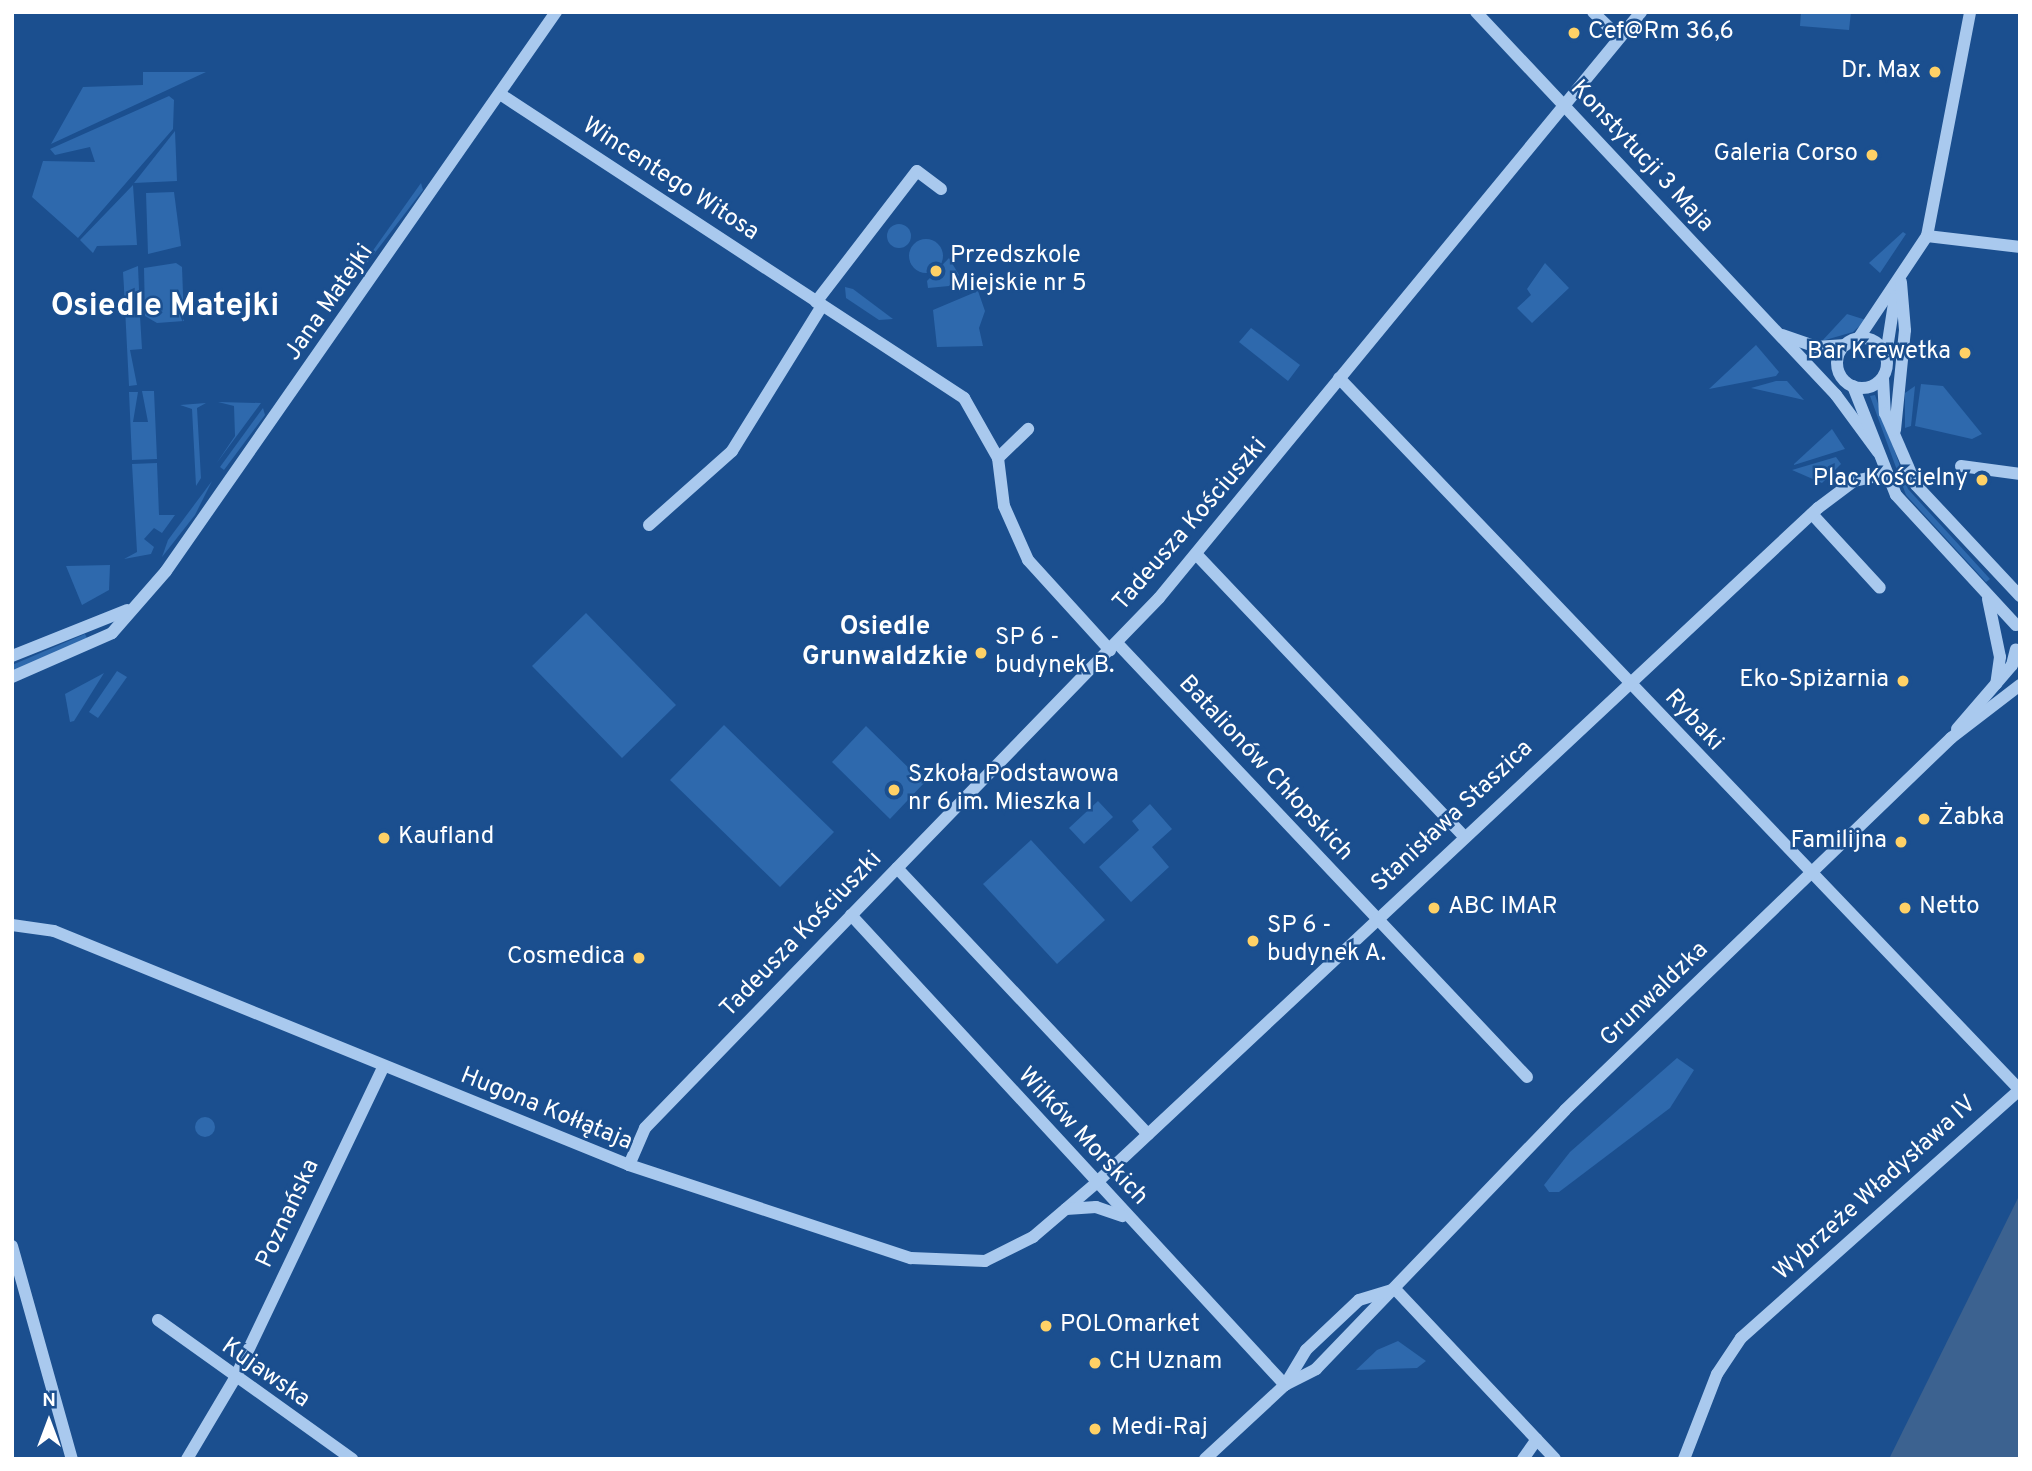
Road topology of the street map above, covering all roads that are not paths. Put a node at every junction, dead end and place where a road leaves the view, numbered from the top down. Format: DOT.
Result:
graph roads {
  1 [pos="556,12"];
  2 [pos="1476,12"];
  3 [pos="1593,12"];
  4 [pos="1970,12"];
  5 [pos="1639,13"];
  6 [pos="1619,37"];
  7 [pos="500,93"];
  8 [pos="1561,103"];
  9 [pos="941,189"];
  10 [pos="1927,236"];
  11 [pos="2020,247"];
  12 [pos="1899,286"];
  13 [pos="819,304"];
  14 [pos="1775,332"];
  15 [pos="1858,339"];
  16 [pos="1846,345"];
  17 [pos="1886,356"];
  18 [pos="1807,365"];
  19 [pos="1339,378"];
  20 [pos="1842,378"];
  21 [pos="1882,378"];
  22 [pos="1853,386"];
  23 [pos="1028,429"];
  24 [pos="1895,430"];
  25 [pos="1878,452"];
  26 [pos="998,462"];
  27 [pos="1961,466"];
  28 [pos="1886,474"];
  29 [pos="2020,474"];
  30 [pos="1002,488"];
  31 [pos="1812,514"];
  32 [pos="649,524"];
  33 [pos="1196,554"];
  34 [pos="2004,580"];
  35 [pos="1880,588"];
  36 [pos="2020,590"];
  37 [pos="1987,595"];
  38 [pos="2020,596"];
  39 [pos="128,610"];
  40 [pos="2018,623"];
  41 [pos="1113,646"];
  42 [pos="2018,652"];
  43 [pos="12,656"];
  44 [pos="12,677"];
  45 [pos="1628,683"];
  46 [pos="1996,684"];
  47 [pos="2020,685"];
  48 [pos="1951,738"];
  49 [pos="1464,836"];
  50 [pos="897,868"];
  51 [pos="1810,874"];
  52 [pos="851,915"];
  53 [pos="1376,918"];
  54 [pos="12,926"];
  55 [pos="383,1067"];
  56 [pos="1527,1077"];
  57 [pos="2020,1089"];
  58 [pos="1147,1134"];
  59 [pos="629,1166"];
  60 [pos="1095,1184"];
  61 [pos="1066,1209"];
  62 [pos="1129,1219"];
  63 [pos="12,1246"];
  64 [pos="1395,1289"];
  65 [pos="158,1320"];
  66 [pos="234,1380"];
  67 [pos="1284,1385"];
  68 [pos="1537,1439"];
  69 [pos="72,1459"];
  70 [pos="187,1459"];
  71 [pos="352,1459"];
  72 [pos="1205,1459"];
  73 [pos="1523,1459"];
  74 [pos="1555,1459"];
  75 [pos="1684,1459"];
  1 -- 7 [label="street, Jana Matejki"];
  2 -- 8 [label="street, Konstytucji 3 Maja"];
  3 -- 6 [label="street"];
  4 -- 10 [label="street"];
  5 -- 6 [label="street, Tadeusza Kościuszki"];
  6 -- 8 [label="street, Tadeusza Kościuszki"];
  7 -- 13 [label="street, Wincentego Witosa"];
  7 -- 39 [label="street, Jana Matejki"];
  8 -- 14 [label="street, Konstytucji 3 Maja"];
  8 -- 19 [label="street, Tadeusza Kościuszki"];
  9 -- 13 [label="street"];
  10 -- 11 [label="street"];
  10 -- 12 [label="street"];
  12 -- 15 [label="street"];
  12 -- 17 [label="street"];
  12 -- 24 [label="street"];
  13 -- 26 [label="street, Wincentego Witosa"];
  13 -- 32 [label="street"];
  14 -- 16 [label="street, Konstytucji 3 Maja"];
  14 -- 18 [label="street, Konstytucji 3 Maja"];
  15 -- 16 [label="street"];
  15 -- 17 [label="street"];
  16 -- 20 [label="street"];
  17 -- 21 [label="street"];
  18 -- 20 [label="street, Konstytucji 3 Maja"];
  18 -- 25 [label="street"];
  19 -- 33 [label="street, Tadeusza Kościuszki"];
  19 -- 45 [label="street, Rybaki"];
  20 -- 22 [label="street"];
  21 -- 22 [label="street"];
  21 -- 24 [label="street"];
  22 -- 25 [label="street"];
  23 -- 26 [label="street"];
  24 -- 34 [label="street"];
  25 -- 28 [label="street"];
  26 -- 30 [label="street, Wincentego Witosa"];
  27 -- 29 [label="street"];
  28 -- 31 [label="street, Stanisława Staszica"];
  28 -- 37 [label="street"];
  30 -- 41 [label="street, Batalionów Chłopskich"];
  31 -- 35 [label="street"];
  31 -- 45 [label="street, Stanisława Staszica"];
  33 -- 41 [label="street, Tadeusza Kościuszki"];
  33 -- 49 [label="street"];
  34 -- 36 [label="street"];
  34 -- 38 [label="street"];
  37 -- 40 [label="street"];
  37 -- 46 [label="street"];
  39 -- 43 [label="street, Jana Matejki"];
  39 -- 44 [label="street, Jana Matejki"];
  40 -- 42 [label="street"];
  41 -- 50 [label="street, Tadeusza Kościuszki"];
  41 -- 53 [label="street, Batalionów Chłopskich"];
  42 -- 46 [label="street, Grunwaldzka"];
  45 -- 49 [label="street, Stanisława Staszica"];
  45 -- 51 [label="street, Rybaki"];
  46 -- 48 [label="street, Grunwaldzka"];
  47 -- 48 [label="street, Grunwaldzka"];
  48 -- 51 [label="street, Grunwaldzka"];
  49 -- 53 [label="street, Stanisława Staszica"];
  50 -- 52 [label="street, Tadeusza Kościuszki"];
  50 -- 58 [label="street, Wilków Morskich"];
  51 -- 57 [label="street, Rybaki"];
  51 -- 64 [label="street, Grunwaldzka"];
  52 -- 59 [label="street, Tadeusza Kościuszki"];
  52 -- 60 [label="street, Wilków Morskich"];
  53 -- 56 [label="street, Batalionów Chłopskich"];
  53 -- 58 [label="street, Stanisława Staszica"];
  54 -- 55 [label="street, Hugona Kołłątaja"];
  55 -- 59 [label="street, Hugona Kołłątaja"];
  55 -- 66 [label="street, Poznańska"];
  57 -- 75 [label="street, Wybrzeże Władysława IV"];
  58 -- 60 [label="street, Stanisława Staszica"];
  59 -- 61 [label="street, Hugona Kołłątaja"];
  60 -- 61 [label="street, Hugona Kołłątaja"];
  60 -- 62 [label="street, Wilków Morskich"];
  61 -- 62 [label="street"];
  62 -- 67 [label="street, Wilków Morskich"];
  63 -- 69 [label="street"];
  64 -- 67 [label="street, Grunwaldzka"];
  64 -- 67 [label="street, Grunwaldzka"];
  64 -- 68 [label="street"];
  65 -- 66 [label="street, Kujawska"];
  66 -- 70 [label="street, Poznańska"];
  66 -- 71 [label="street, Kujawska"];
  67 -- 72 [label="street, Grunwaldzka"];
  68 -- 73 [label="street"];
  68 -- 74 [label="street"];
}
